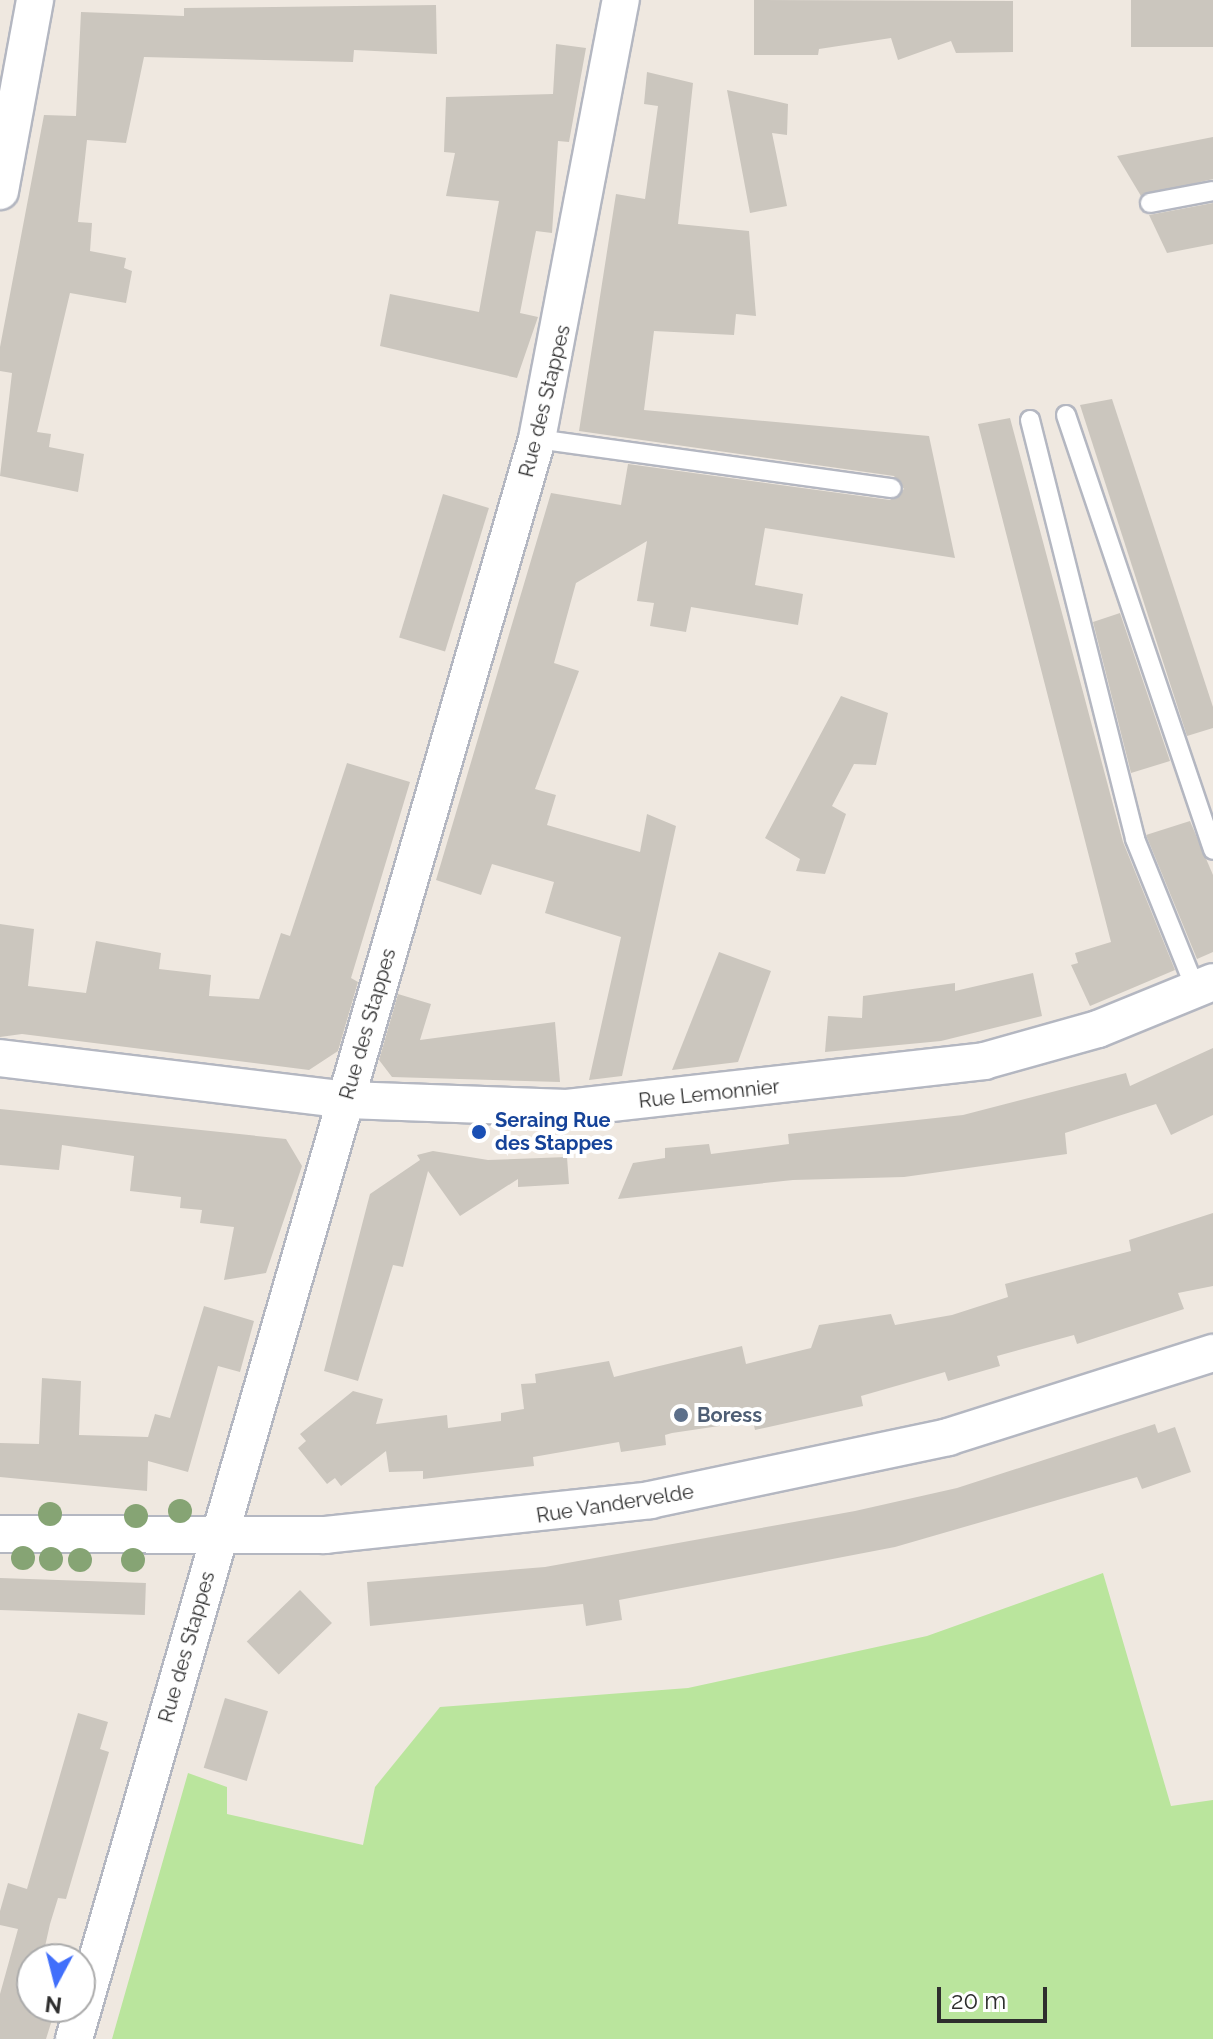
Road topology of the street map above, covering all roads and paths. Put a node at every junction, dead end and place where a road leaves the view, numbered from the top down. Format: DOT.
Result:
graph roads {
  1 [pos="35,0"];
  2 [pos="621,0"];
  3 [pos="0,191"];
  4 [pos="1213,191"];
  5 [pos="1150,203"];
  6 [pos="1066,415"];
  7 [pos="1030,420"];
  8 [pos="537,439"];
  9 [pos="892,488"];
  10 [pos="1213,850"];
  11 [pos="1204,986"];
  12 [pos="0,1058"];
  13 [pos="347,1100"];
  14 [pos="1213,1353"];
  15 [pos="0,1534"];
  16 [pos="218,1538"];
  17 [pos="74,2039"];
  1 -- 3 [label="street"];
  2 -- 8 [label="street, Rue des Stappes"];
  4 -- 5 [label="lane"];
  6 -- 10 [label="lane"];
  7 -- 11 [label="lane"];
  8 -- 9 [label="lane"];
  8 -- 13 [label="street, Rue des Stappes"];
  11 -- 13 [label="street, Rue Lemonnier"];
  12 -- 13 [label="street, Rue Lemonnier"];
  13 -- 16 [label="street, Rue des Stappes"];
  14 -- 16 [label="street, Rue Vandervelde"];
  15 -- 16 [label="street, Rue Vandervelde"];
  16 -- 17 [label="street, Rue des Stappes"];
}
